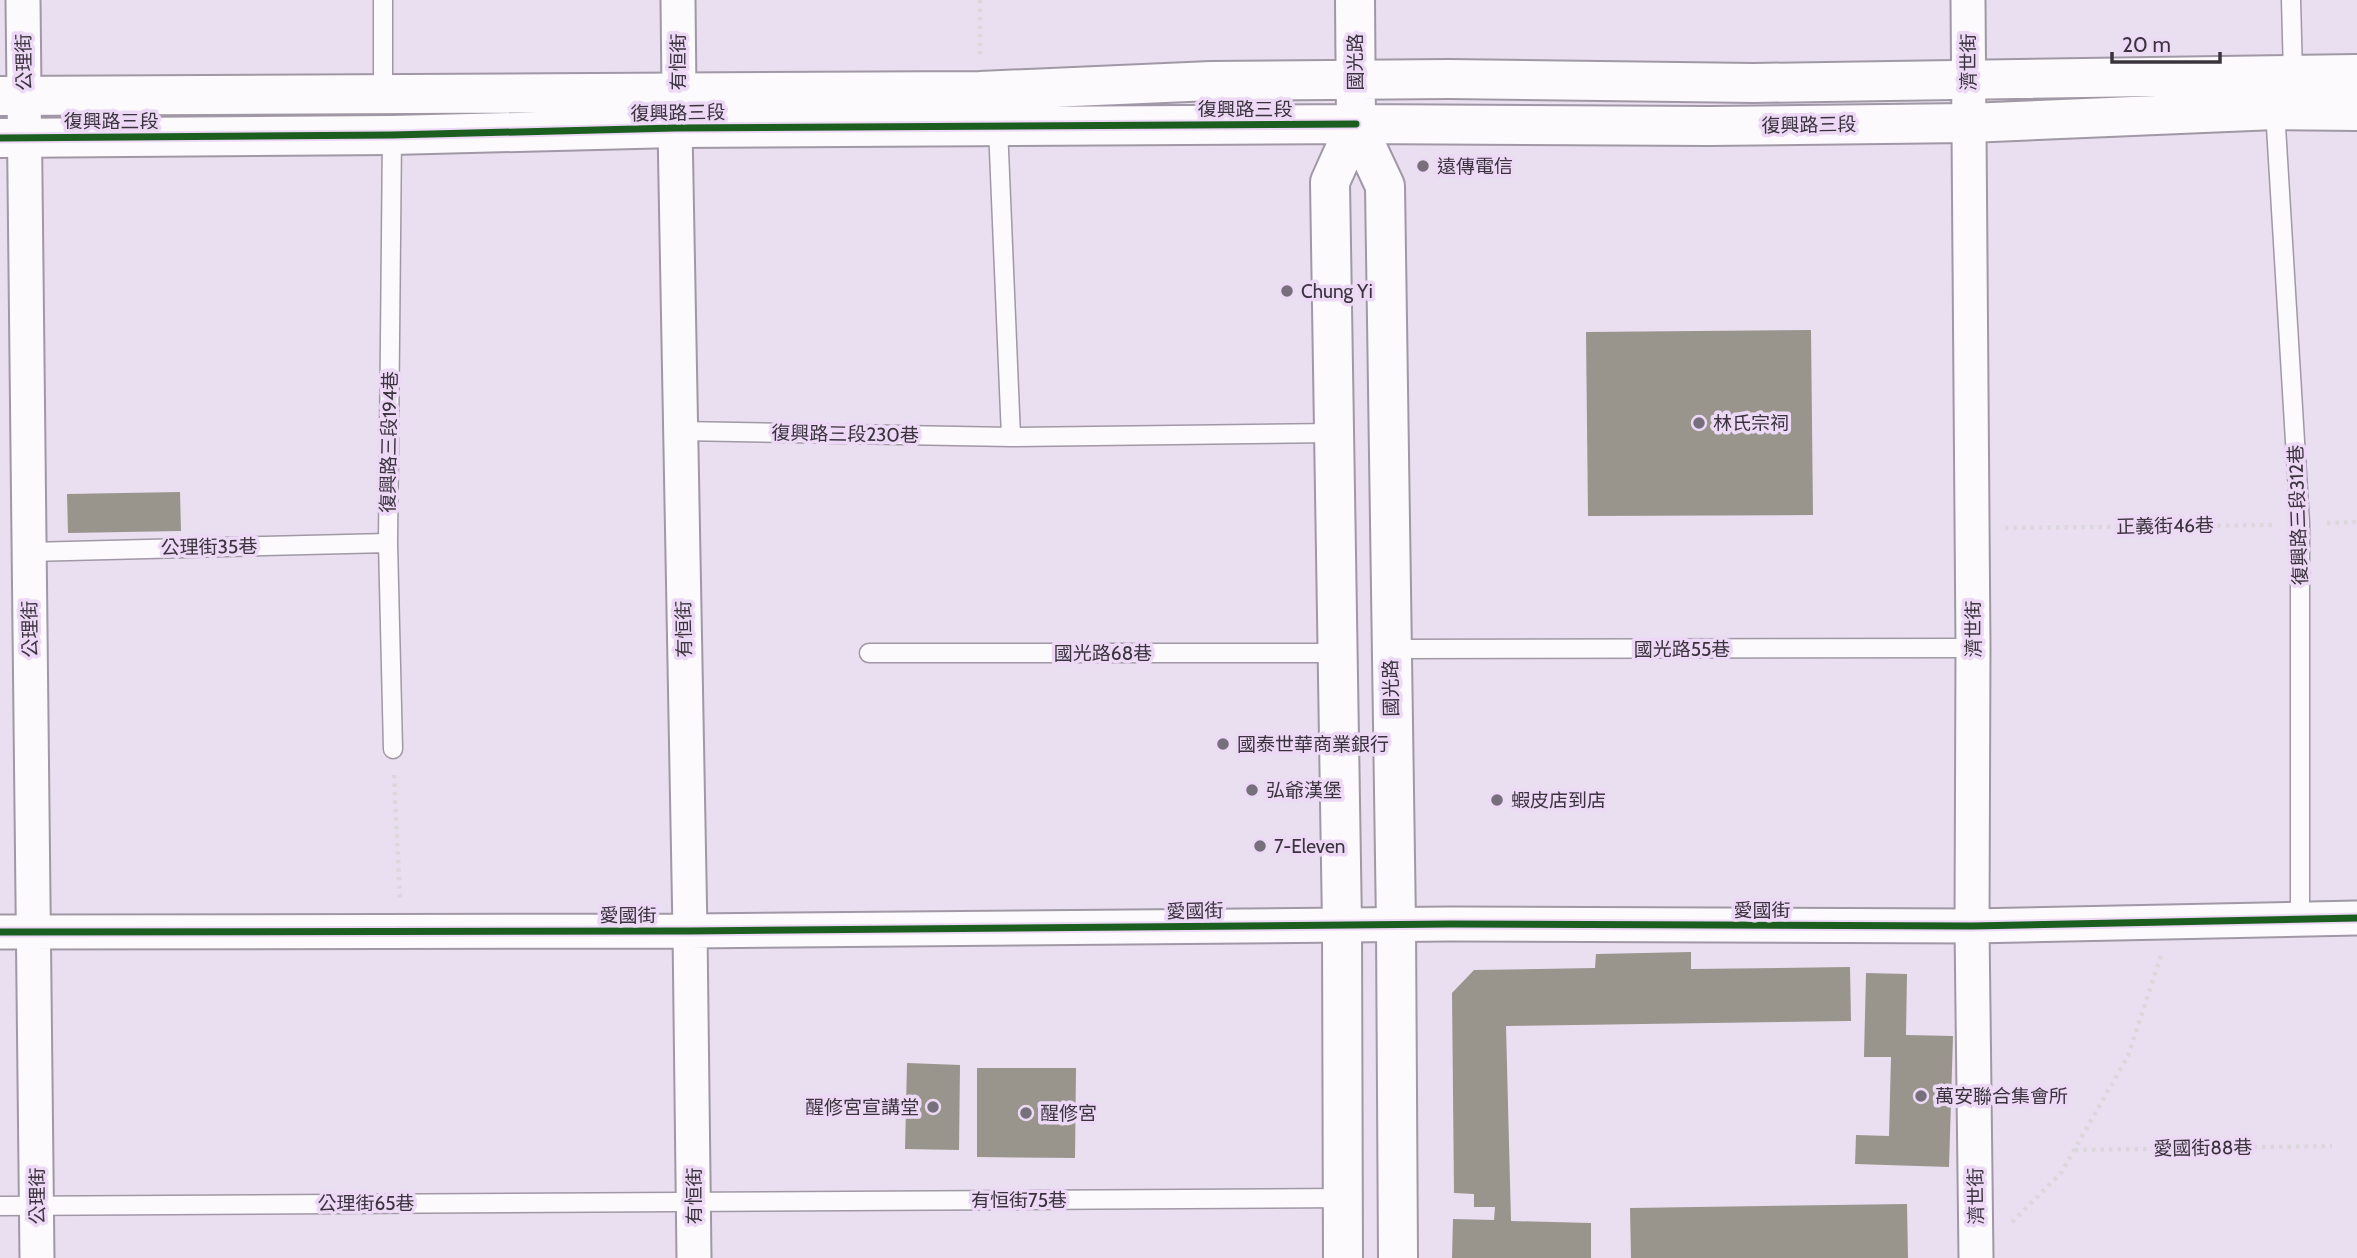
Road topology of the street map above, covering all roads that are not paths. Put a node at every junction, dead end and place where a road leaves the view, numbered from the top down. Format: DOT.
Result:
graph roads {
  1 [pos="23,0"];
  2 [pos="383,0"];
  3 [pos="678,0"];
  4 [pos="1355,0"];
  5 [pos="1968,0"];
  6 [pos="2291,0"];
  7 [pos="2293,74"];
  8 [pos="2357,74"];
  9 [pos="1355,79"];
  10 [pos="1968,81"];
  11 [pos="383,94"];
  12 [pos="12,95"];
  13 [pos="677,110"];
  14 [pos="2275,110"];
  15 [pos="2357,111"];
  16 [pos="1969,123"];
  17 [pos="1356,124"];
  18 [pos="998,127"];
  19 [pos="392,135"];
  20 [pos="13,138"];
  21 [pos="680,431"];
  22 [pos="1333,433"];
  23 [pos="1011,437"];
  24 [pos="388,543"];
  25 [pos="29,552"];
  26 [pos="1973,648"];
  27 [pos="1391,649"];
  28 [pos="869,653"];
  29 [pos="1337,653"];
  30 [pos="393,749"];
  31 [pos="2357,918"];
  32 [pos="2300,919"];
  33 [pos="1342,925"];
  34 [pos="1396,925"];
  35 [pos="1972,926"];
  36 [pos="33,931"];
  37 [pos="690,931"];
  38 [pos="0,932"];
  39 [pos="0,939"];
  40 [pos="1343,1198"];
  41 [pos="694,1202"];
  42 [pos="37,1205"];
  43 [pos="0,1206"];
  44 [pos="37,1258"];
  45 [pos="694,1258"];
  46 [pos="1343,1258"];
  47 [pos="1398,1258"];
  48 [pos="1976,1258"];
  1 -- 12 [label="street, 公理街"];
  2 -- 11 [label="lane"];
  3 -- 13 [label="street, 有恒街"];
  4 -- 9 [label="main road, 國光路"];
  5 -- 10 [label="street, 濟世街"];
  6 -- 7 [label="lane"];
  7 -- 8 [label="main road, 復興路三段"];
  7 -- 10 [label="main road, 復興路三段"];
  9 -- 10 [label="main road, 復興路三段"];
  9 -- 13 [label="main road, 復興路三段"];
  9 -- 17 [label="main road, 國光路"];
  10 -- 16 [label="street, 濟世街"];
  11 -- 12 [label="main road, 復興路三段"];
  11 -- 13 [label="main road, 復興路三段"];
  12 -- 20 [label="street, 公理街"];
  13 -- 18 [label="main road, 復興路三段"];
  13 -- 19 [label="main road, 復興路三段"];
  13 -- 21 [label="street, 有恒街"];
  14 -- 15 [label="main road, 復興路三段"];
  14 -- 16 [label="main road, 復興路三段"];
  14 -- 32 [label="lane, 復興路三段312巷"];
  16 -- 17 [label="main road, 復興路三段"];
  16 -- 26 [label="street, 濟世街"];
  17 -- 18 [label="main road, 復興路三段"];
  17 -- 22 [label="main road, 國光路"];
  17 -- 27 [label="main road, 國光路"];
  18 -- 23 [label="lane"];
  19 -- 20 [label="main road, 復興路三段"];
  19 -- 24 [label="lane, 復興路三段194巷"];
  20 -- 25 [label="street, 公理街"];
  21 -- 23 [label="lane, 復興路三段230巷"];
  21 -- 37 [label="street, 有恒街"];
  22 -- 23 [label="lane, 復興路三段230巷"];
  22 -- 29 [label="main road, 國光路"];
  24 -- 25 [label="lane, 公理街35巷"];
  24 -- 30 [label="lane, 復興路三段194巷"];
  25 -- 36 [label="street, 公理街"];
  26 -- 27 [label="lane, 國光路55巷"];
  26 -- 35 [label="street, 濟世街"];
  27 -- 34 [label="main road, 國光路"];
  28 -- 29 [label="lane, 國光路68巷"];
  29 -- 33 [label="main road, 國光路"];
  31 -- 32 [label="street, 愛國街"];
  32 -- 35 [label="street, 愛國街"];
  33 -- 34 [label="street, 愛國街"];
  33 -- 37 [label="street, 愛國街"];
  33 -- 40 [label="main road, 國光路"];
  34 -- 35 [label="street, 愛國街"];
  34 -- 47 [label="main road, 國光路"];
  35 -- 48 [label="street, 濟世街"];
  36 -- 37 [label="street, 愛國街"];
  36 -- 38 [label="street, 愛國街"];
  36 -- 39 [label="lane"];
  36 -- 42 [label="street, 公理街"];
  37 -- 41 [label="street, 有恒街"];
  40 -- 41 [label="lane, 有恒街75巷"];
  40 -- 46 [label="main road, 國光路"];
  41 -- 42 [label="lane, 公理街65巷"];
  41 -- 45 [label="street, 有恒街"];
  42 -- 43 [label="lane, 公理街65巷"];
  42 -- 44 [label="street, 公理街"];
}
